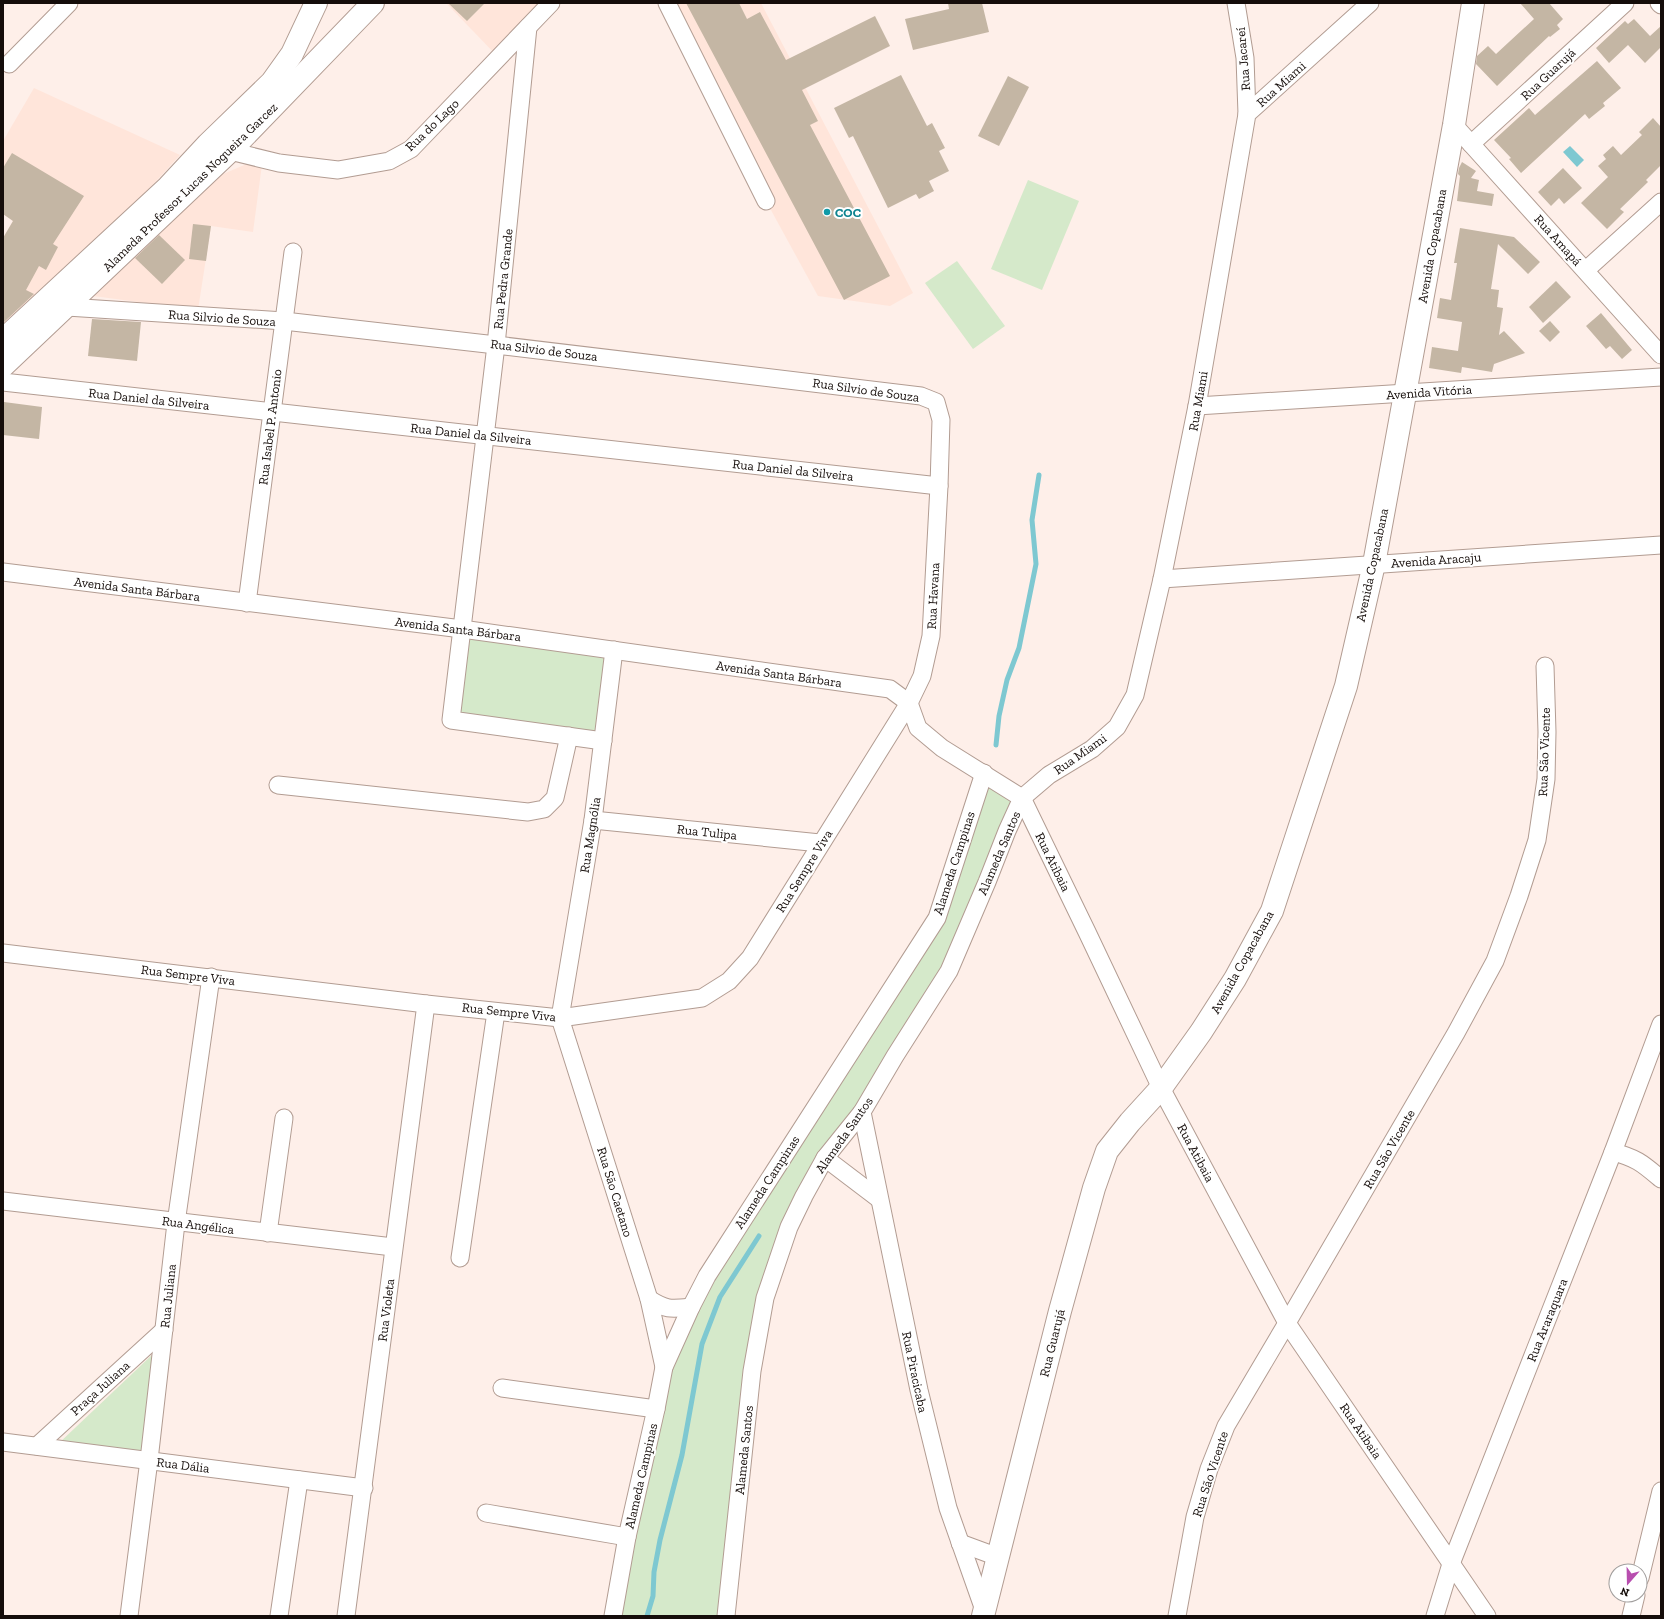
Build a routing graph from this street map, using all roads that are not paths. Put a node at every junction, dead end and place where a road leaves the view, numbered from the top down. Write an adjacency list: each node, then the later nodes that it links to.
1 (69, 3): 11 (street)
2 (316, 3): 22 (street, Alameda Professor Lucas Nogueira Garcez)
3 (373, 3): 15 (street, Alameda Professor Lucas Nogueira Garcez)
4 (551, 3): 10 (street, Rua do Lago)
5 (667, 3): 16 (street)
6 (1236, 3): 12 (street, Rua Jacareí)
7 (1370, 3): 12 (street, Rua Miami)
8 (1473, 3): 13 (street, Avenida Copacabana)
9 (1625, 3): 14 (street, Rua Guarujá)
10 (528, 27): 15 (street, Rua do Lago); 23 (street, Rua Pedra Grande)
11 (9, 64)
12 (1247, 114): 29 (street, Rua Miami)
13 (1454, 125): 14 (street, Rua Amapá); 28 (street, Avenida Copacabana)
14 (1471, 144): 19 (street, Rua Amapá)
15 (230, 151): 20 (street, Alameda Professor Lucas Nogueira Garcez)
16 (766, 201)
17 (1661, 202): 19 (street)
18 (293, 252): 21 (street, Rua Isabel P. Antonio)
19 (1586, 270): 24 (street, Rua Amapá)
20 (67, 307): 21 (street, Rua Silvio de Souza); 25 (street, Alameda Professor Lucas Nogueira Garcez)
21 (284, 321): 23 (street, Rua Silvio de Souza); 30 (street, Rua Isabel P. Antonio)
22 (3, 340)
23 (496, 344): 31 (street, Rua Pedra Grande); 32 (street, Rua Silvio de Souza)
24 (1661, 355)
25 (3, 366)
26 (1661, 377): 28 (street, Avenida Vitória)
27 (3, 382): 30 (street, Rua Daniel da Silveira)
28 (1405, 394): 29 (street, Avenida Vitória); 34 (street, Avenida Copacabana)
29 (1197, 406): 36 (street, Rua Miami)
30 (271, 412): 31 (street, Rua Daniel da Silveira); 37 (street, Rua Isabel P. Antonio)
31 (485, 436): 32 (street, Rua Daniel da Silveira); 38 (street, Rua Pedra Grande)
32 (939, 486): 41 (street, Rua Havana)
33 (1661, 545): 34 (street, Avenida Aracaju)
34 (1374, 564): 36 (street, Avenida Aracaju); 55 (street, Avenida Copacabana)
35 (3, 572): 37 (street, Avenida Santa Bárbara)
36 (1162, 579): 46 (street, Rua Miami)
37 (247, 602): 38 (street, Avenida Santa Bárbara)
38 (462, 629): 39 (street, Avenida Santa Bárbara); 42 (street, Rua Pedra Grande)
39 (614, 650): 41 (street, Avenida Santa Bárbara); 43 (street, Rua Magnólia)
40 (1545, 666): 69 (street, Rua São Vicente)
41 (909, 703): 44 (street); 48 (street, Rua Sempre Viva)
42 (569, 736): 43 (street); 45 (street)
43 (603, 741): 47 (street, Rua Magnólia)
44 (984, 773): 46 (street); 68 (street, Alameda Campinas)
45 (278, 786)
46 (1022, 798): 55 (street, Rua Atibaia); 56 (street, Alameda Santos)
47 (593, 820): 48 (street, Rua Tulipa); 53 (street, Rua Magnólia)
48 (820, 843): 53 (street, Rua Sempre Viva)
49 (3, 953): 50 (street, Rua Sempre Viva)
50 (211, 977): 51 (street, Rua Sempre Viva); 63 (street, Rua Juliana)
51 (426, 1004): 52 (street, Rua Sempre Viva); 65 (street, Rua Violeta)
52 (496, 1012): 53 (street, Rua Sempre Viva); 66 (street)
53 (560, 1018): 67 (street, Rua São Caetano)
54 (1661, 1024): 58 (street, Rua Araraquara)
55 (1161, 1088): 69 (street, Rua Atibaia); 83 (street, Rua Guarujá)
56 (862, 1112): 59 (street, Alameda Santos); 61 (street, Rua Piracicaba)
57 (284, 1118): 64 (street)
58 (1613, 1152): 60 (street); 85 (street, Rua Araraquara)
59 (825, 1158): 61 (street); 92 (street, Alameda Santos)
60 (1661, 1179)
61 (879, 1198): 82 (street, Rua Piracicaba)
62 (3, 1201): 63 (street, Rua Angélica)
63 (176, 1223): 64 (street, Rua Angélica); 70 (street, Rua Juliana)
64 (268, 1233): 65 (street, Rua Angélica)
65 (393, 1247): 78 (street, Rua Violeta)
66 (460, 1258)
67 (649, 1299): 68 (street); 71 (street, Rua São Caetano)
68 (691, 1306): 71 (street, Alameda Campinas)
69 (1287, 1323): 85 (street, Rua Atibaia); 93 (street, Rua São Vicente)
70 (164, 1330): 75 (street, Praça Juliana); 76 (street, Rua Juliana)
71 (664, 1367): 73 (street, Alameda Campinas)
72 (502, 1388): 73 (street)
73 (656, 1409): 81 (street, Alameda Campinas)
74 (3, 1442): 75 (street, Rua Dália)
75 (37, 1446): 76 (street, Rua Dália)
76 (149, 1460): 77 (street, Rua Dália); 88 (street, Rua Juliana)
77 (298, 1480): 78 (street, Rua Dália); 89 (street)
78 (364, 1488): 90 (street, Rua Violeta)
79 (1661, 1491): 84 (street)
80 (486, 1513): 81 (street)
81 (627, 1537): 91 (street, Alameda Campinas)
82 (960, 1543): 83 (street); 87 (street, Rua Piracicaba)
83 (998, 1557): 87 (street, Rua Guarujá)
84 (1644, 1563)
85 (1451, 1564): 94 (street, Rua Araraquara); 95 (street, Rua Atibaia)
86 (1634, 1603): 96 (street)
87 (984, 1613)
88 (129, 1616)
89 (279, 1616)
90 (346, 1616)
91 (613, 1616)
92 (726, 1616)
93 (1177, 1616)
94 (1435, 1616)
95 (1487, 1616)
96 (1631, 1616)

